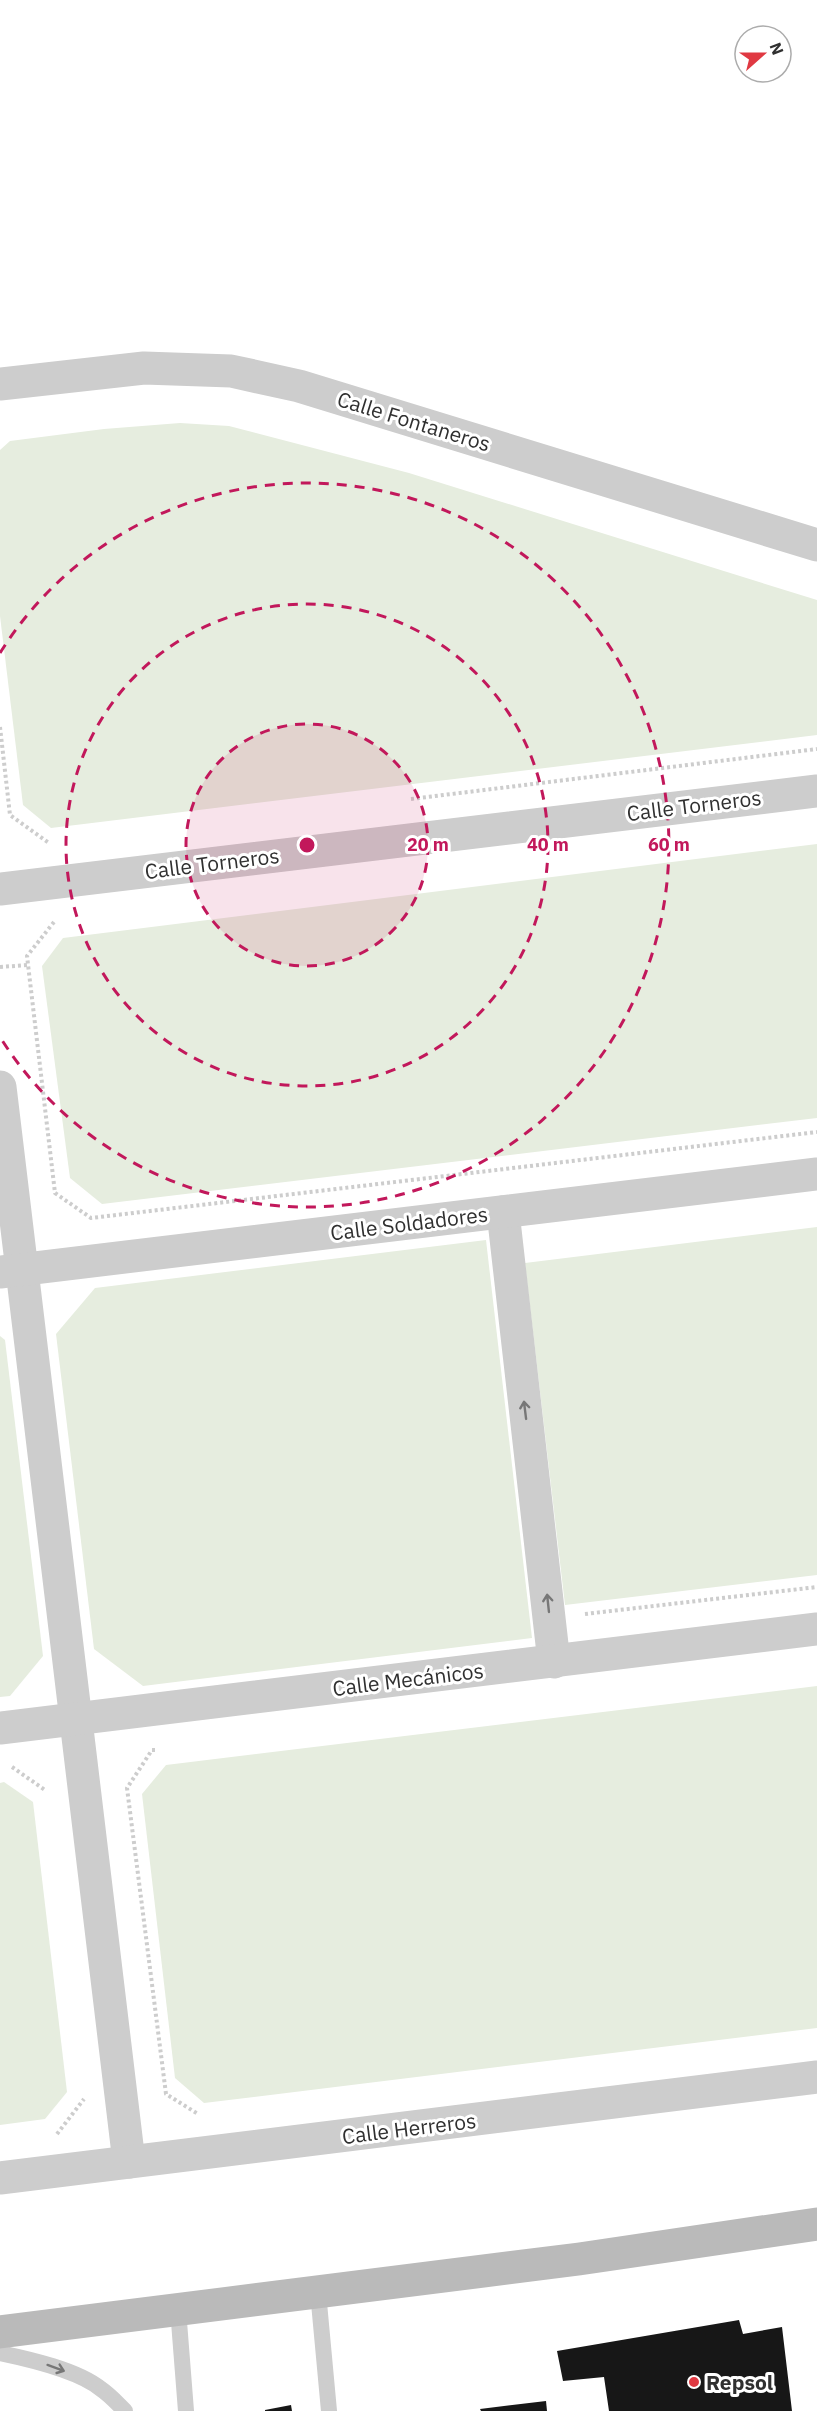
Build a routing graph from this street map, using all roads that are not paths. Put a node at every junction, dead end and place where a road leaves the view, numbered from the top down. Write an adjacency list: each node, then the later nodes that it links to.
1 (0, 384): 2 (street, Calle Fontaneros)
2 (817, 545)
3 (817, 791): 4 (street, Calle Torneros)
4 (0, 889)
5 (0, 1087): 8 (street)
6 (817, 1174): 7 (street, Calle Soldadores)
7 (503, 1212): 8 (street, Calle Soldadores); 10 (street, one-way to 7)
8 (10, 1271): 11 (street)
9 (817, 1629): 10 (street, Calle Mecánicos)
10 (554, 1662): 11 (street, Calle Mecánicos)
11 (76, 1719): 12 (street, Calle Mecánicos); 14 (street)
12 (0, 1728)
13 (817, 2077): 14 (street, Calle Herreros)
14 (129, 2162): 15 (street, Calle Herreros)
15 (0, 2178)
16 (817, 2224): 17 (street)
17 (318, 2292): 18 (street); 23 (lane)
18 (178, 2309): 19 (street); 22 (lane)
19 (0, 2332)
20 (0, 2353): 21 (lane, one-way to 21)
21 (125, 2411)
22 (186, 2411)
23 (329, 2411)

